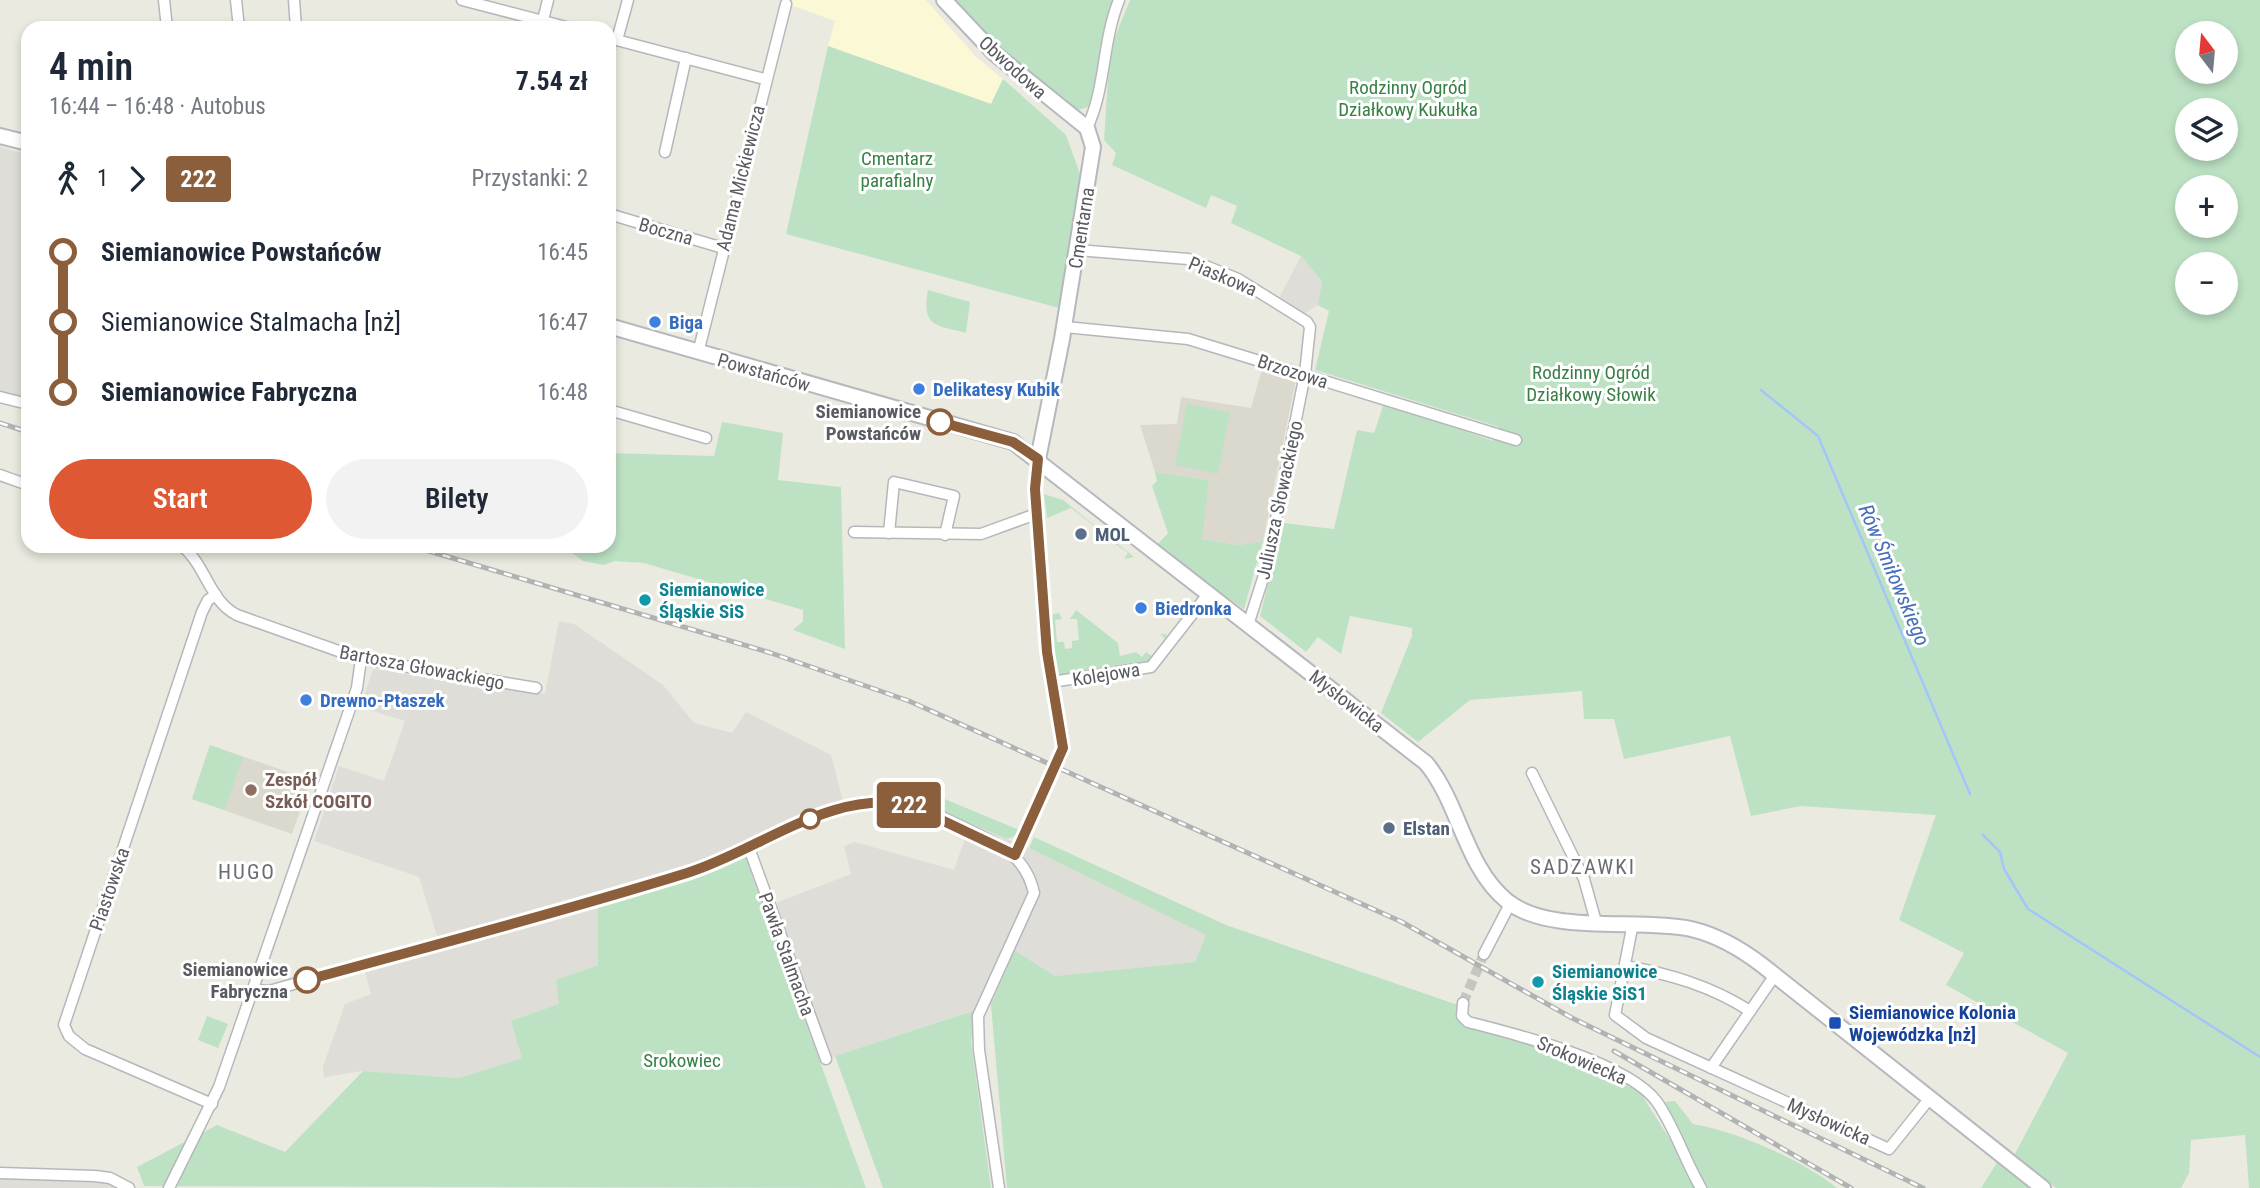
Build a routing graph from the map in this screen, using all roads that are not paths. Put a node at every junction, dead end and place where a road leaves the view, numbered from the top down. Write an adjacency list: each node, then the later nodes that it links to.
1 (164, 0): 10 (street)
2 (236, 0): 11 (street)
3 (294, 0): 12 (street)
4 (462, 0): 13 (street)
5 (548, 0): 14 (street)
6 (628, 0): 15 (street)
7 (944, 0): 19 (street, Obwodowa)
8 (1119, 0): 19 (street, Cmentarna)
9 (786, 4): 18 (street, Adama Mickiewicza)
10 (166, 21)
11 (238, 21)
12 (296, 21)
13 (532, 21)
14 (543, 21)
15 (616, 31)
16 (616, 40): 17 (street)
17 (686, 58): 18 (street); 22 (street)
18 (764, 79): 24 (street, Adama Mickiewicza)
19 (1087, 128): 25 (street, Cmentarna)
20 (2, 136): 21 (street)
21 (21, 141)
22 (665, 152)
23 (616, 216): 24 (street, Boczna)
24 (723, 247): 28 (street, Adama Mickiewicza)
25 (1077, 250): 26 (street, Cmentarna); 29 (street, Piaskowa)
26 (1065, 327): 29 (street, Brzozowa); 35 (street, Cmentarna)
27 (616, 328): 28 (street, Powstańców)
28 (698, 353): 35 (street, Powstańców)
29 (1305, 374): 34 (street, Brzozowa); 45 (street, Juliusza Słowackiego)
30 (0, 397): 31 (street)
31 (21, 402)
32 (616, 412): 33 (street)
33 (706, 438)
34 (1516, 440)
35 (1038, 459): 38 (street); 43 (street, Mysłowicka)
36 (0, 475): 37 (street)
37 (21, 482)
38 (1037, 514): 41 (street); 47 (street)
39 (854, 532): 40 (street)
40 (889, 533): 41 (street); 41 (street)
41 (945, 535)
42 (189, 553): 44 (street, Bartosza Głowackiego)
43 (1208, 594): 45 (street, Mysłowicka); 47 (street, Kolejowa)
44 (216, 595): 46 (street, Bartosza Głowackiego); 66 (street, Piastowska)
45 (1248, 625): 54 (street, Mysłowicka)
46 (361, 659): 48 (street, Bartosza Głowackiego); 60 (street)
47 (1051, 682): 49 (street)
48 (536, 688)
49 (1061, 757)
50 (1532, 773): 55 (street)
51 (1027, 832): 53 (street)
52 (749, 848): 53 (street); 60 (street); 63 (street, Pawła Stalmacha)
53 (1015, 855): 70 (street)
54 (1510, 904): 55 (street, Mysłowicka); 57 (street)
55 (1596, 922): 56 (street, Mysłowicka)
56 (1633, 923): 58 (street, Mysłowicka); 59 (street, Mysłowicka)
57 (1484, 954)
58 (1625, 966): 62 (street); 64 (street, Mysłowicka)
59 (1775, 975): 62 (street); 65 (street, Mysłowicka)
60 (254, 990): 66 (street)
61 (1463, 1003): 71 (street, Srokowiecka)
62 (1750, 1011): 64 (street)
63 (826, 1059)
64 (1711, 1068): 65 (street, Mysłowicka)
65 (1930, 1098): 72 (street, Mysłowicka)
66 (212, 1104): 69 (street)
67 (0, 1173): 68 (street)
68 (129, 1188)
69 (169, 1188)
70 (999, 1188)
71 (1701, 1188)
72 (2043, 1188)

